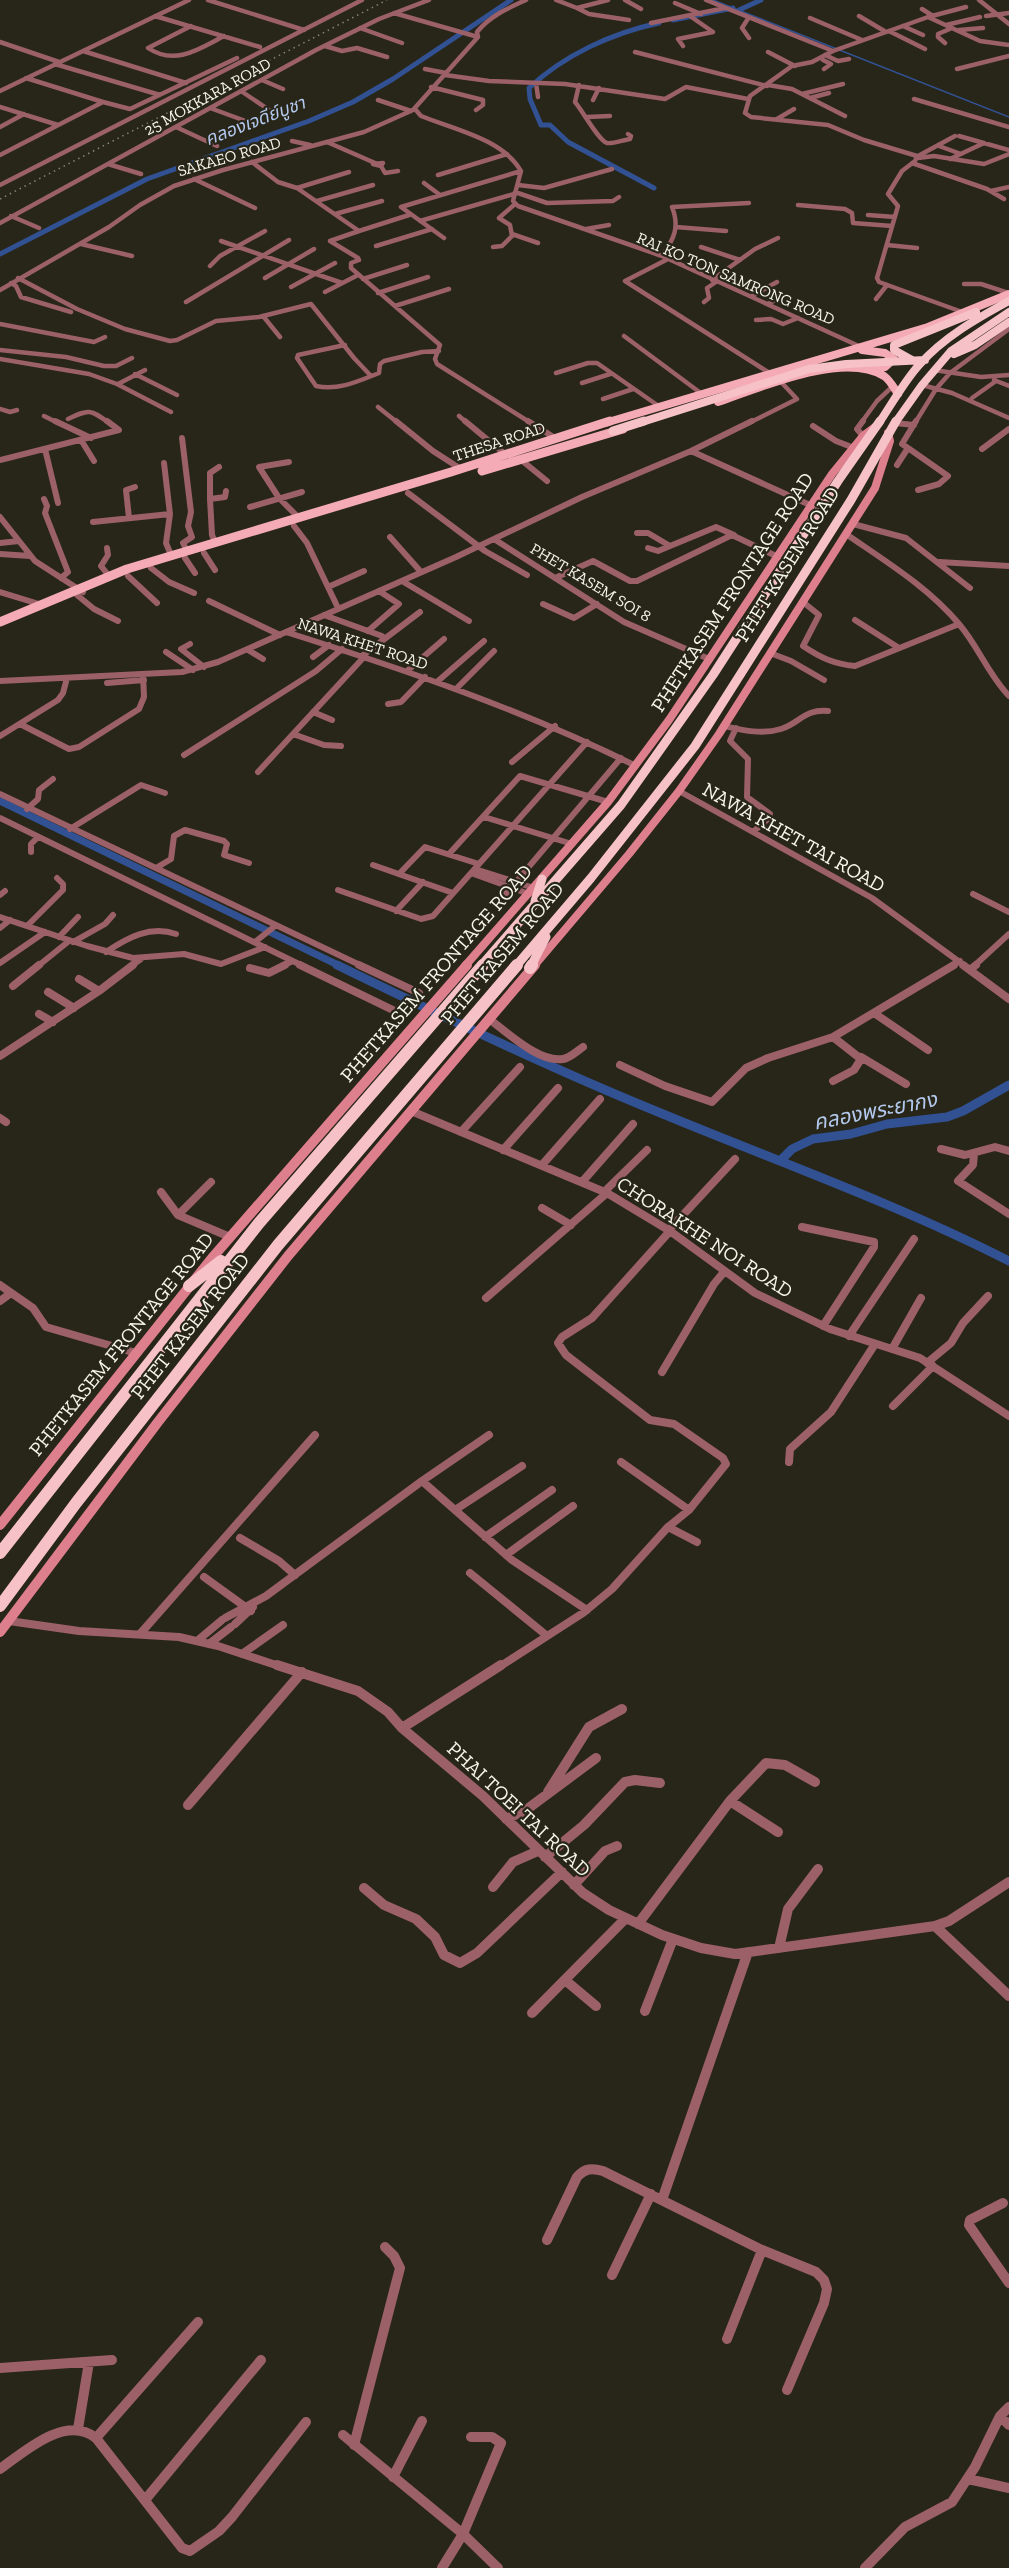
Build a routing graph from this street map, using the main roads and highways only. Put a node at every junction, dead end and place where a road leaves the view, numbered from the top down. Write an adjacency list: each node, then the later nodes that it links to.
1 (1009, 296): 4 (main road, THESA ROAD); 5 (highway); 8 (highway, PHET KASEM ROAD)
2 (1009, 312): 11 (highway, PHET KASEM ROAD)
3 (1009, 322): 5 (highway)
4 (849, 351): 6 (main road); 12 (main road, THESA ROAD)
5 (916, 361): 7 (highway)
6 (865, 369): 7 (main road); 8 (main road)
7 (782, 379): 10 (highway)
8 (895, 390): 9 (highway, PHET KASEM ROAD)
9 (875, 427): 20 (highway, PHET KASEM ROAD); 21 (main road, PHETKASEM FRONTAGE ROAD)
10 (613, 431): 12 (main road, THESA ROAD)
11 (888, 433): 19 (highway, PHET KASEM ROAD); 24 (main road)
12 (496, 462): 13 (main road, THESA ROAD)
13 (457, 473): 14 (main road, THESA ROAD); 14 (main road, THESA ROAD)
14 (296, 522): 15 (main road, THESA ROAD); 15 (main road, THESA ROAD)
15 (186, 554): 16 (main road, THESA ROAD); 16 (main road, THESA ROAD)
16 (79, 592): 17 (main road, THESA ROAD); 18 (main road, THESA ROAD)
17 (0, 622)
18 (0, 630)
19 (751, 659): 20 (highway); 23 (highway, PHET KASEM ROAD)
20 (700, 695): 22 (highway, PHET KASEM ROAD)
21 (542, 879): 22 (highway); 26 (main road, PHETKASEM FRONTAGE ROAD)
22 (531, 910): 25 (highway, PHET KASEM ROAD)
23 (551, 924): 24 (highway); 29 (highway, PHET KASEM ROAD)
24 (530, 968): 30 (main road)
25 (237, 1249): 26 (highway); 28 (highway, PHET KASEM ROAD)
26 (189, 1286): 27 (main road, PHETKASEM FRONTAGE ROAD)
27 (0, 1525)
28 (0, 1553)
29 (0, 1606)
30 (0, 1632)

